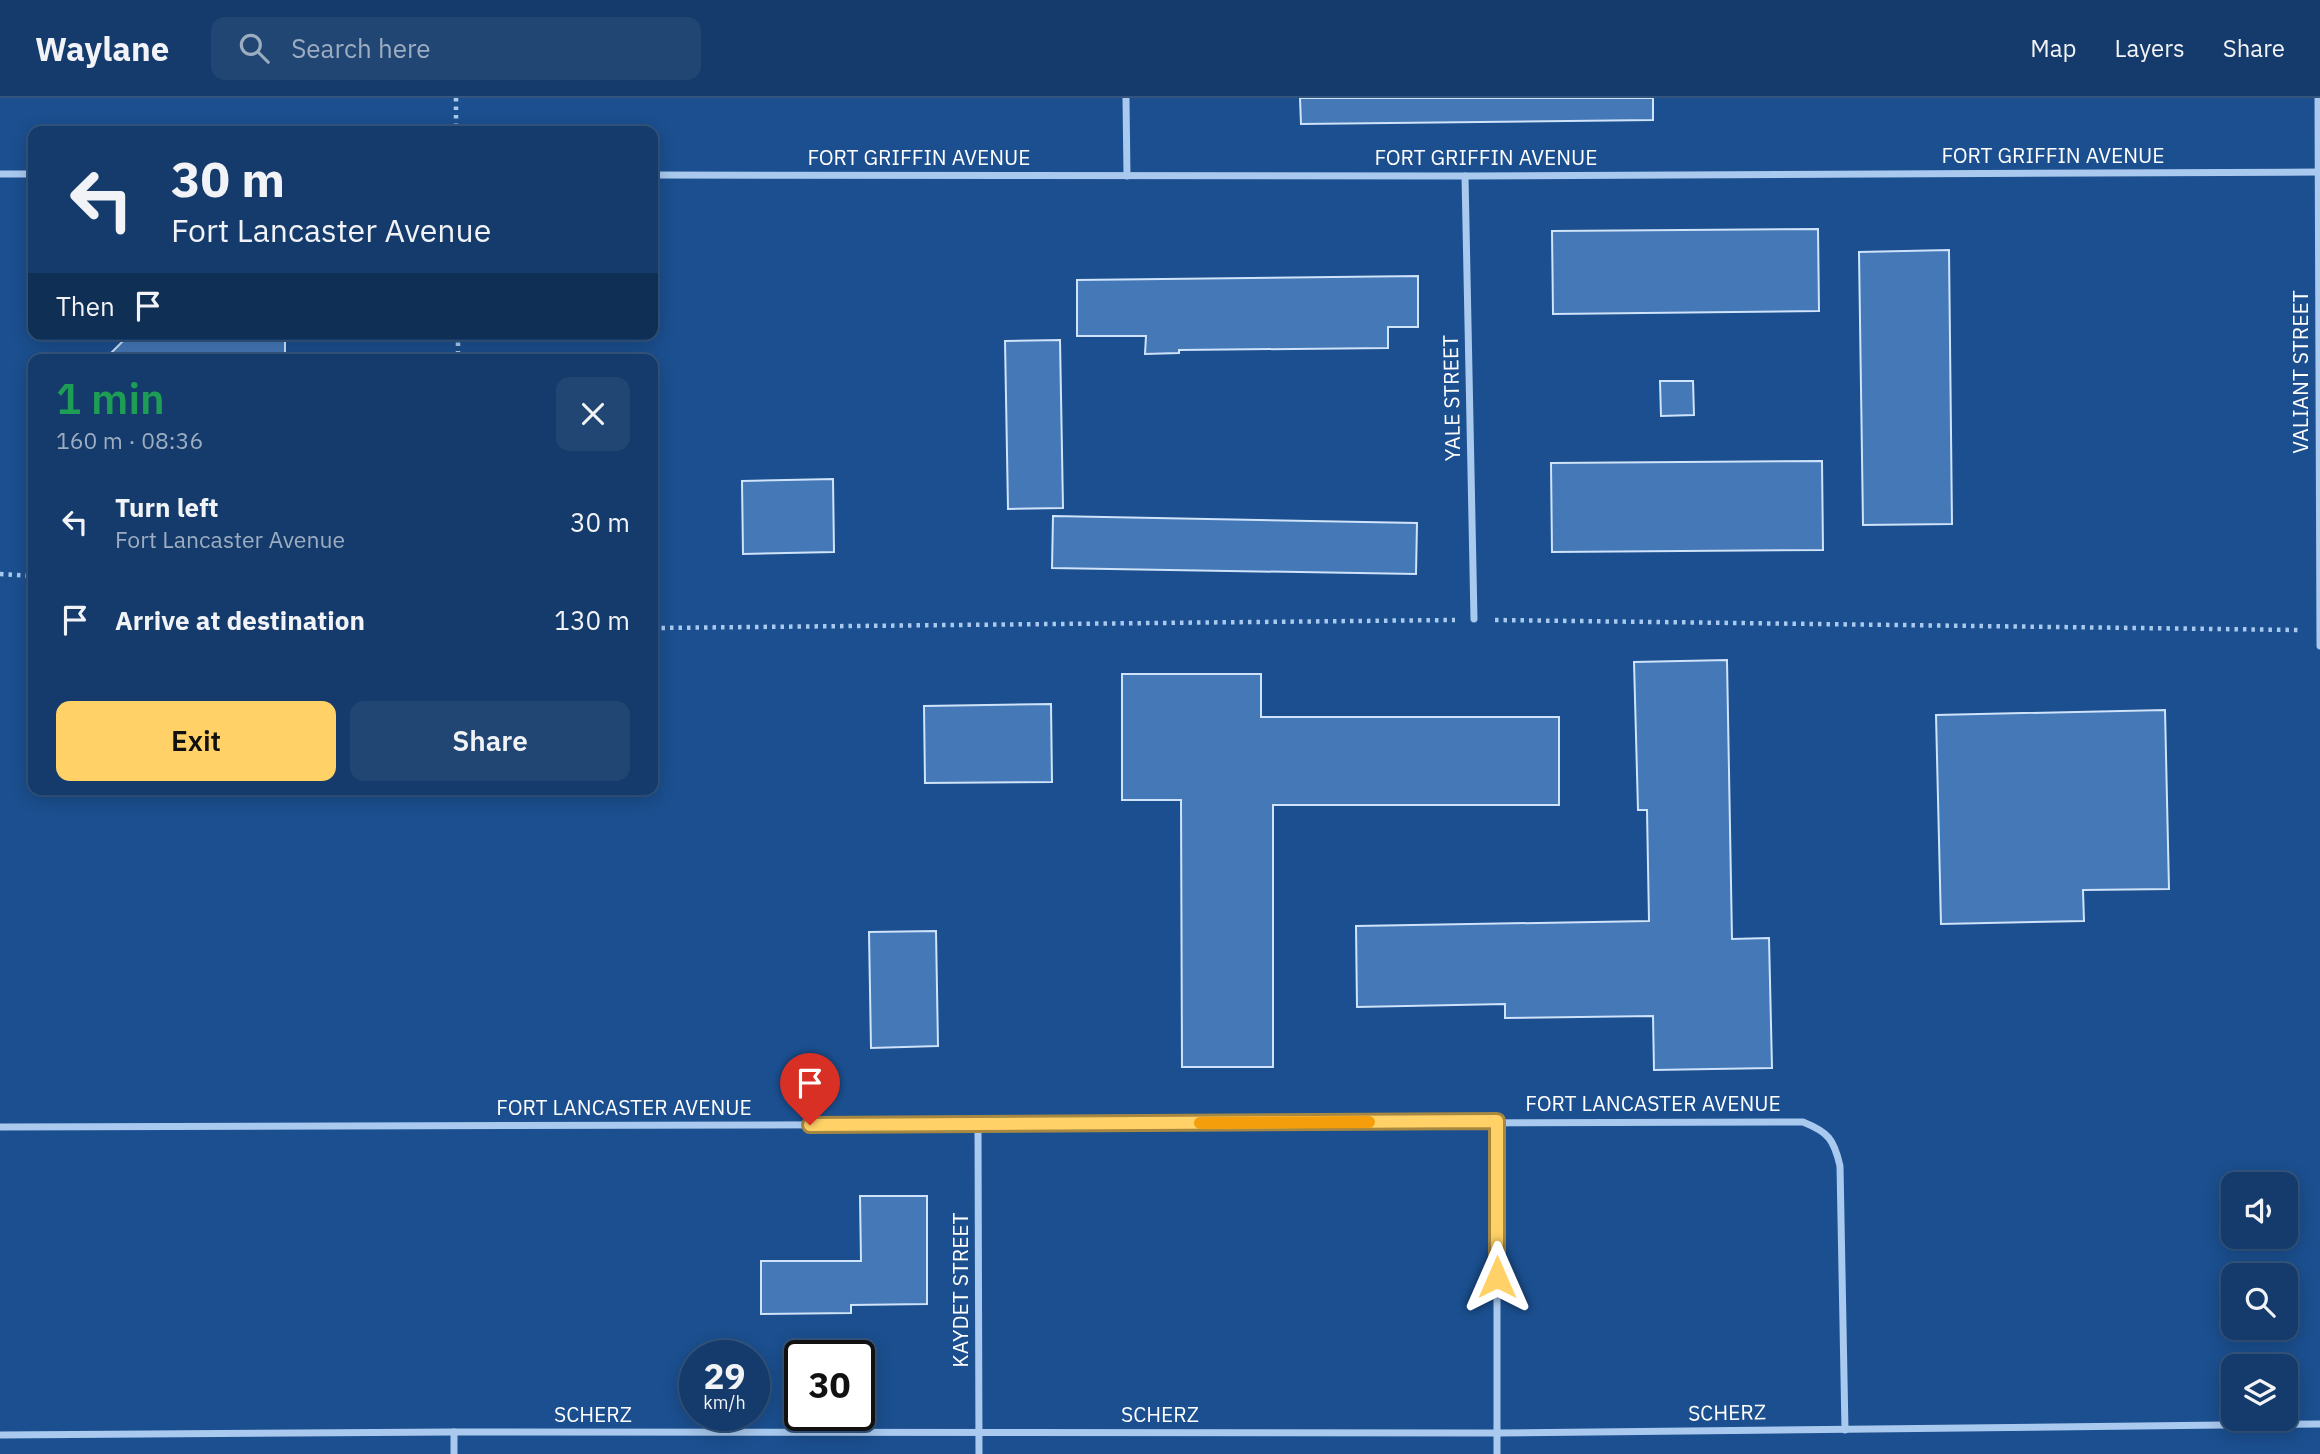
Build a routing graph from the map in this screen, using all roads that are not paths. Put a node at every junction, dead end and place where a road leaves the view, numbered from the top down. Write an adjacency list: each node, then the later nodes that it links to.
1 (1126, 98): 7 (street)
2 (2318, 98): 3 (street, VALIANT STREET)
3 (2319, 172): 8 (street, FORT GRIFFIN AVENUE); 10 (street, VALIANT STREET)
4 (0, 174): 5 (street)
5 (28, 174)
6 (658, 175): 7 (street, FORT GRIFFIN AVENUE)
7 (1127, 176): 8 (street, FORT GRIFFIN AVENUE)
8 (1465, 176): 9 (street, YALE STREET)
9 (1474, 619)
10 (2320, 646)
11 (1497, 1121): 12 (street, FORT LANCASTER AVENUE); 15 (street, FORT LANCASTER AVENUE); 18 (street)
12 (978, 1125): 13 (street, FORT LANCASTER AVENUE); 17 (street, KAYDET STREET)
13 (0, 1127)
14 (2320, 1424): 15 (street, SCHERZ)
15 (1845, 1430): 18 (street, SCHERZ)
16 (454, 1432): 17 (street, SCHERZ); 19 (street, SCHERZ); 20 (street)
17 (979, 1433): 18 (street, SCHERZ); 21 (street, KAYDET STREET)
18 (1497, 1433): 22 (street)
19 (0, 1435)
20 (454, 1454)
21 (979, 1454)
22 (1497, 1454)

